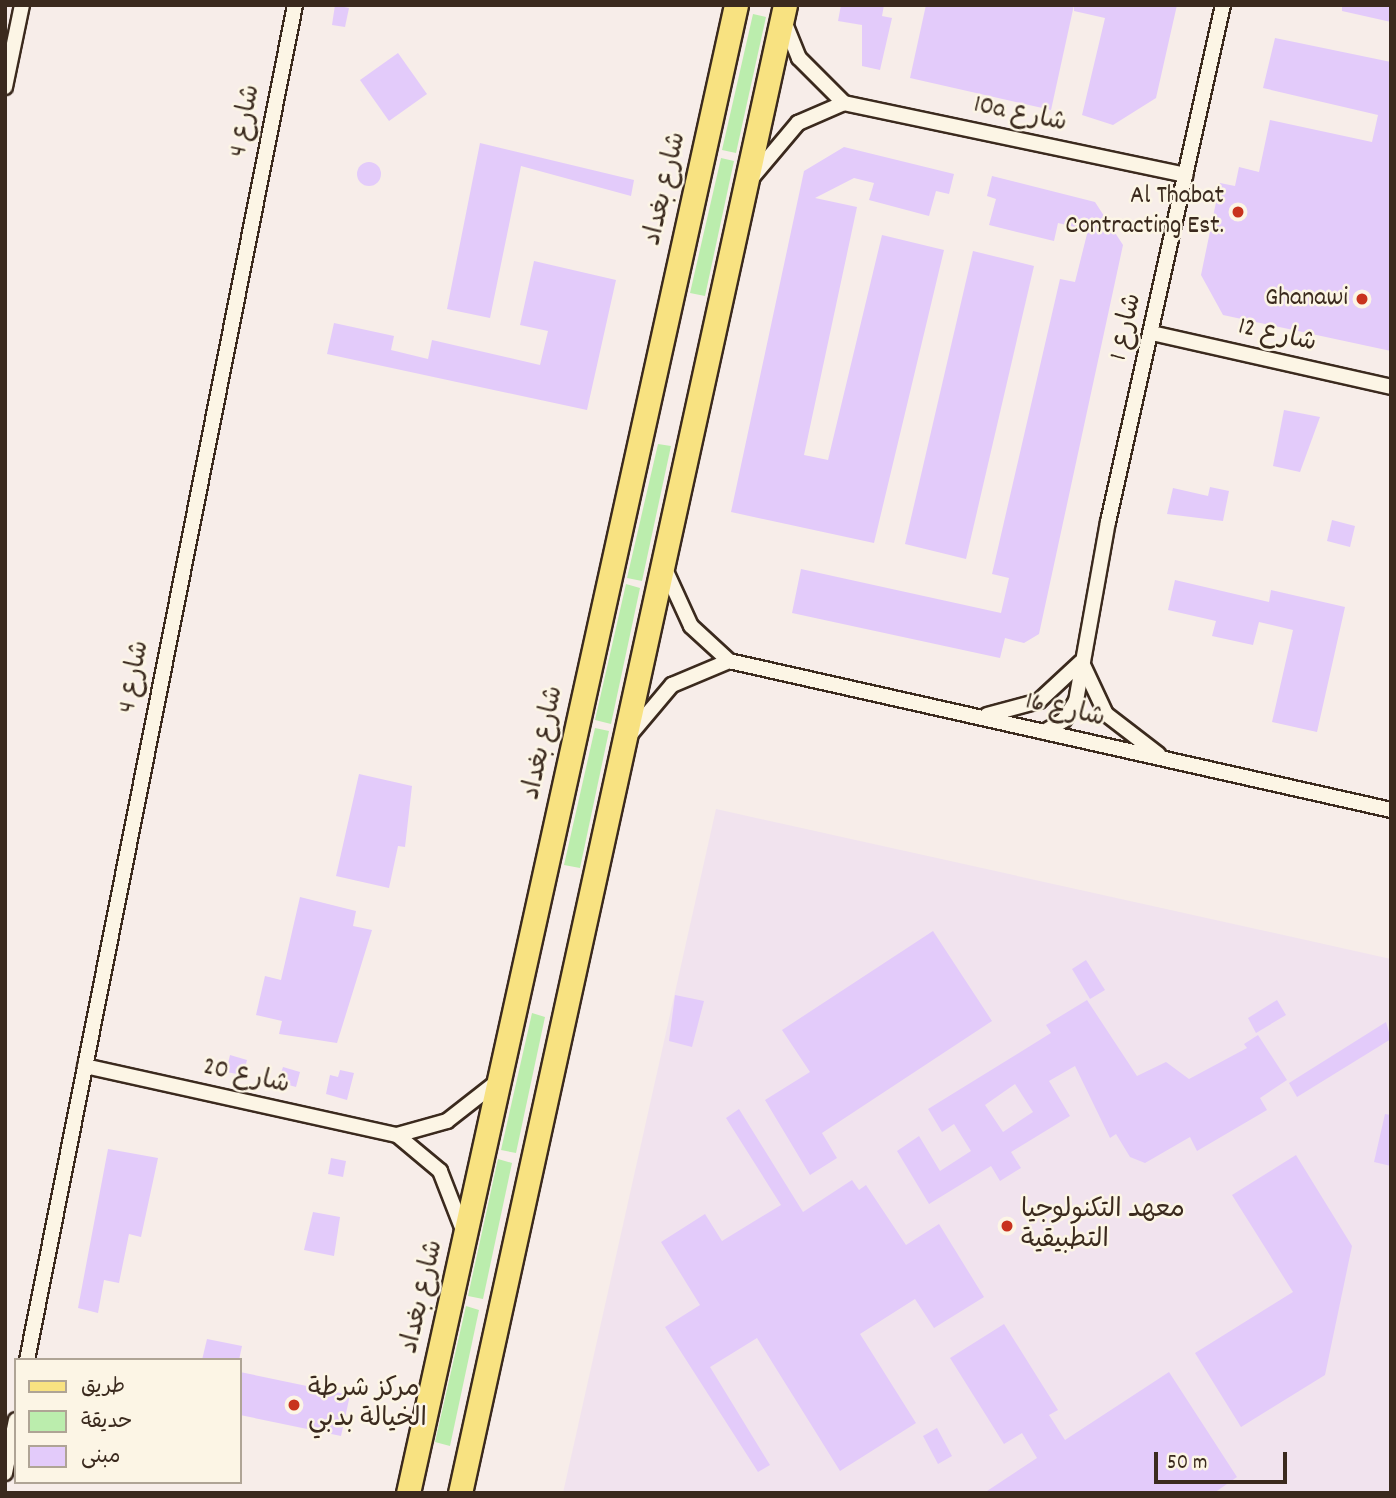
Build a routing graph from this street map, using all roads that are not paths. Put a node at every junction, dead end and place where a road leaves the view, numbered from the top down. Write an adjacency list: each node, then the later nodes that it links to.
1 (22, 5): 6 (street)
2 (295, 5): 20 (street, شارع 4)
3 (736, 5): 21 (main road, شارع بغداد)
4 (1223, 5): 8 (street, شارع 1)
5 (784, 11): 7 (street); 9 (main road)
6 (5, 88)
7 (844, 103): 8 (street, 10a شارع); 9 (street)
8 (1186, 175): 10 (street, شارع 1)
9 (743, 190): 12 (main road)
10 (1152, 333): 11 (street, شارع 12); 14 (street, شارع 1)
11 (1391, 387)
12 (663, 564): 13 (street); 17 (main road)
13 (729, 661): 15 (street, شارع 16); 17 (street)
14 (1082, 661): 15 (street); 16 (street, شارع 1); 18 (street)
15 (975, 716): 16 (street, شارع 16)
16 (1044, 732): 18 (street, شارع 16)
17 (624, 742): 28 (main road)
18 (1166, 759): 19 (street, شارع 16)
19 (1391, 810)
20 (85, 1066): 22 (street, شارع 20); 24 (street, شارع 4)
21 (499, 1080): 22 (street, شارع 20); 23 (main road, شارع بغداد)
22 (397, 1135): 23 (street, شارع 20)
23 (465, 1235): 27 (main road, شارع بغداد)
24 (27, 1358)
25 (14, 1430): 26 (street)
26 (5, 1473)
27 (408, 1493)
28 (460, 1493)

